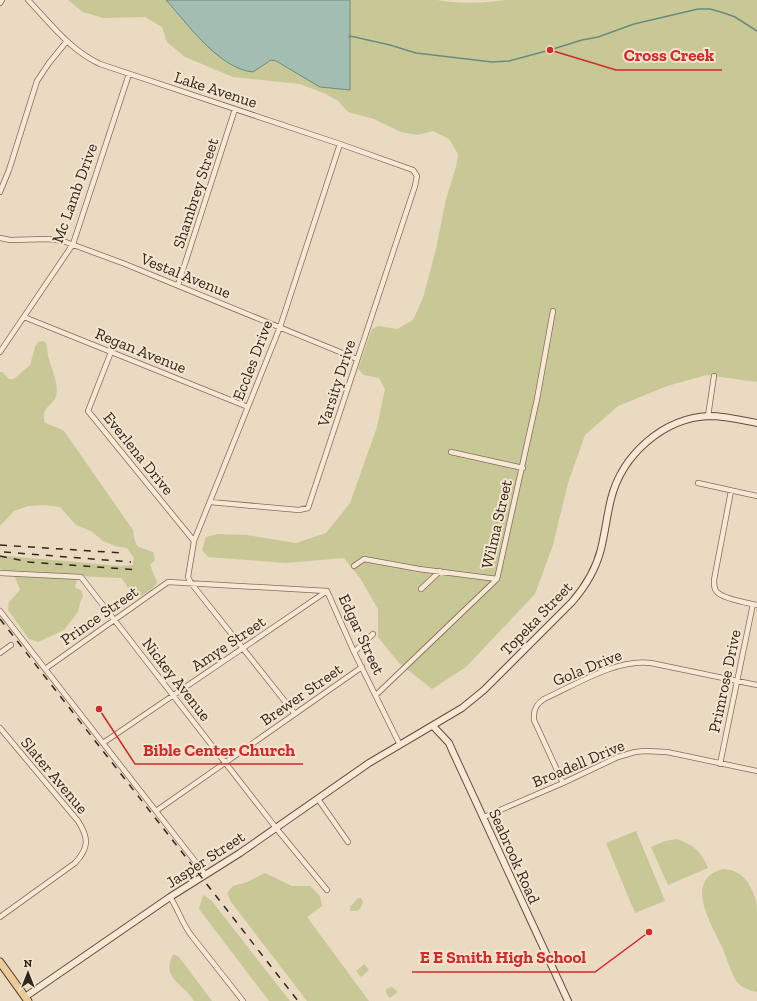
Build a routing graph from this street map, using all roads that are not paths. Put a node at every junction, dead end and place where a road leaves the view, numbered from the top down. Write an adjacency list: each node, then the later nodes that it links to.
1 (2, 0): 3 (street)
2 (28, 0): 4 (street, Lake Avenue)
3 (0, 3)
4 (67, 41): 5 (street, Lake Avenue); 9 (street)
5 (129, 74): 6 (street, Lake Avenue); 11 (street, Mc Lamb Drive)
6 (235, 109): 7 (street, Lake Avenue); 12 (street, Shambrey Street)
7 (340, 144): 8 (street, Lake Avenue); 15 (street, Eccles Drive)
8 (415, 172): 18 (street, Varsity Drive)
9 (0, 192)
10 (0, 238): 11 (street, Vestal Avenue)
11 (73, 244): 12 (street, Vestal Avenue); 14 (street, Mc Lamb Drive)
12 (178, 285): 15 (street, Vestal Avenue)
13 (553, 311): 24 (street, Wilma Street)
14 (24, 317): 16 (street, Mc Lamb Drive); 17 (street, Regan Avenue)
15 (280, 327): 18 (street, Vestal Avenue); 20 (street, Eccles Drive)
16 (0, 352)
17 (111, 352): 20 (street, Regan Avenue); 29 (street, Everlena Drive)
18 (357, 358): 28 (street, Varsity Drive)
19 (714, 376): 21 (street)
20 (248, 407): 28 (street, Eccles Drive)
21 (708, 416): 22 (street, Topeka Street); 53 (street, Topeka Street)
22 (757, 423)
23 (451, 452): 24 (street)
24 (523, 468): 33 (street, Wilma Street)
25 (698, 483): 26 (street)
26 (731, 491): 27 (street); 38 (street)
27 (757, 496)
28 (210, 502): 29 (street, Eccles Drive)
29 (194, 541): 35 (street, Eccles Drive)
30 (354, 566): 31 (street)
31 (440, 571): 33 (street); 36 (street)
32 (0, 573): 40 (street, Nickey Avenue)
33 (497, 579): 50 (street, Wilma Street)
34 (168, 582): 35 (street, Edgar Street); 40 (street, Prince Street)
35 (191, 584): 37 (street, Edgar Street); 43 (street)
36 (422, 589)
37 (327, 591): 43 (street, Amye Street); 44 (street, Edgar Street)
38 (755, 605): 48 (street, Primrose Drive)
39 (0, 611): 47 (street)
40 (115, 621): 47 (street, Prince Street); 51 (street, Nickey Avenue)
41 (373, 634): 44 (street)
42 (11, 645): 45 (street)
43 (242, 648): 51 (street, Amye Street); 52 (street)
44 (354, 652): 46 (street, Edgar Street)
45 (0, 654)
46 (362, 667): 50 (street, Edgar Street); 52 (street, Brewer Street)
47 (45, 669): 55 (street)
48 (737, 681): 49 (street, Gola Drive); 58 (street, Primrose Drive); 60 (street, Gola Drive)
49 (757, 685)
50 (376, 694): 56 (street, Edgar Street)
51 (173, 696): 55 (street, Amye Street); 57 (street, Nickey Avenue)
52 (294, 714): 57 (street, Brewer Street)
53 (433, 726): 56 (street, Topeka Street); 63 (street, Seabrook Road)
54 (0, 728): 69 (street, Slater Avenue)
55 (103, 743): 62 (street)
56 (400, 745): 61 (street, Jasper Street)
57 (226, 762): 62 (street, Brewer Street); 64 (street, Nickey Avenue)
58 (720, 764): 59 (street, Broadell Drive); 60 (street, Broadell Drive)
59 (757, 771)
60 (563, 783): 63 (street, Broadell Drive)
61 (318, 798): 64 (street, Jasper Street); 65 (street)
62 (156, 811): 66 (street)
63 (484, 817): 73 (street, Seabrook Road)
64 (276, 828): 66 (street, Jasper Street); 67 (street, Nickey Avenue)
65 (348, 842)
66 (205, 874): 68 (street, Jasper Street)
67 (327, 890)
68 (170, 897): 71 (street, Jasper Street); 72 (street)
69 (0, 917)
70 (0, 962): 71 (main road)
71 (25, 1000)
72 (243, 1001)
73 (568, 1001)

